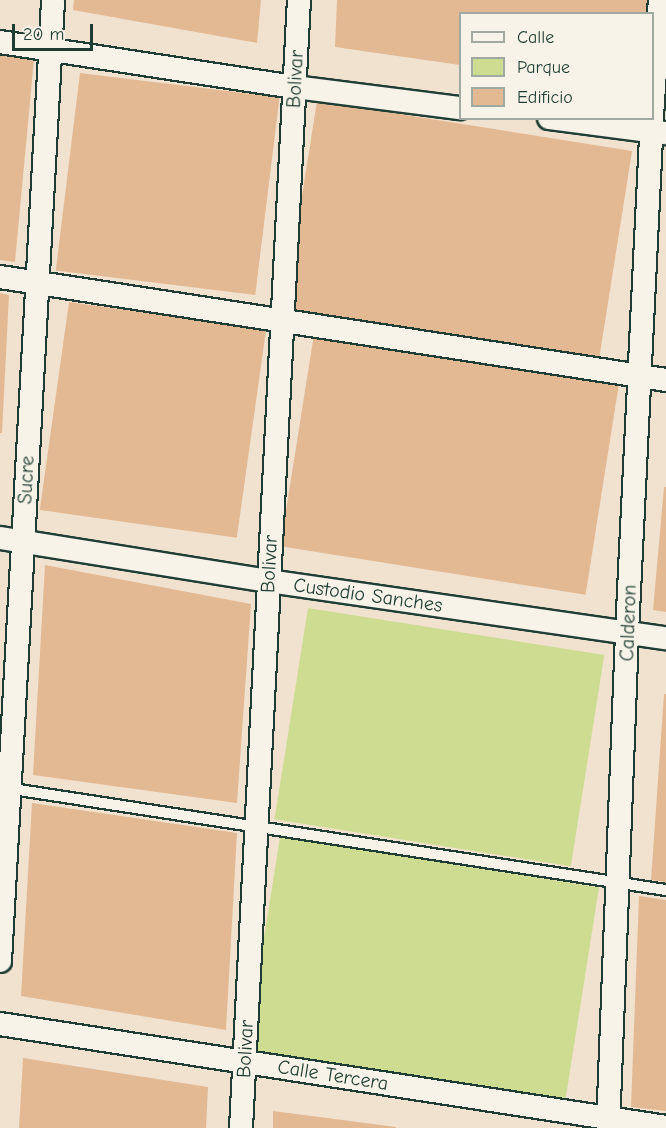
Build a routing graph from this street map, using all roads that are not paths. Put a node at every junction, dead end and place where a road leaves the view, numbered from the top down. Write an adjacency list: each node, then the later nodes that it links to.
1 (53, 0): 5 (street, Sucre)
2 (299, 0): 6 (street, Bolivar)
3 (660, 0): 9 (street, Calderon)
4 (0, 42): 5 (street)
5 (50, 50): 6 (street); 11 (street, Sucre)
6 (295, 87): 7 (street); 12 (street, Bolivar)
7 (459, 108)
8 (580, 120): 9 (street)
9 (656, 125): 13 (street, Calderon)
10 (0, 277): 11 (street)
11 (37, 283): 12 (street); 16 (street, Sucre)
12 (282, 321): 13 (street); 17 (street, Bolivar)
13 (639, 376): 14 (street); 18 (street, Calderon)
14 (666, 380)
15 (0, 538): 16 (street, Custodio Sanches)
16 (22, 541): 17 (street, Custodio Sanches); 20 (street, Sucre)
17 (268, 581): 18 (street, Custodio Sanches); 21 (street, Bolivar)
18 (627, 632): 19 (street, Custodio Sanches); 22 (street, Calderon)
19 (666, 638)
20 (5, 788): 21 (lane); 24 (street, Sucre)
21 (256, 826): 22 (lane); 26 (street, Bolivar)
22 (618, 883): 23 (lane); 27 (street, Calderon)
23 (666, 891)
24 (0, 961)
25 (0, 1024): 26 (street, Calle Tercera)
26 (244, 1061): 27 (street, Calle Tercera); 29 (street, Bolivar)
27 (608, 1123): 28 (street, Calle Tercera)
28 (666, 1127)
29 (241, 1128)

